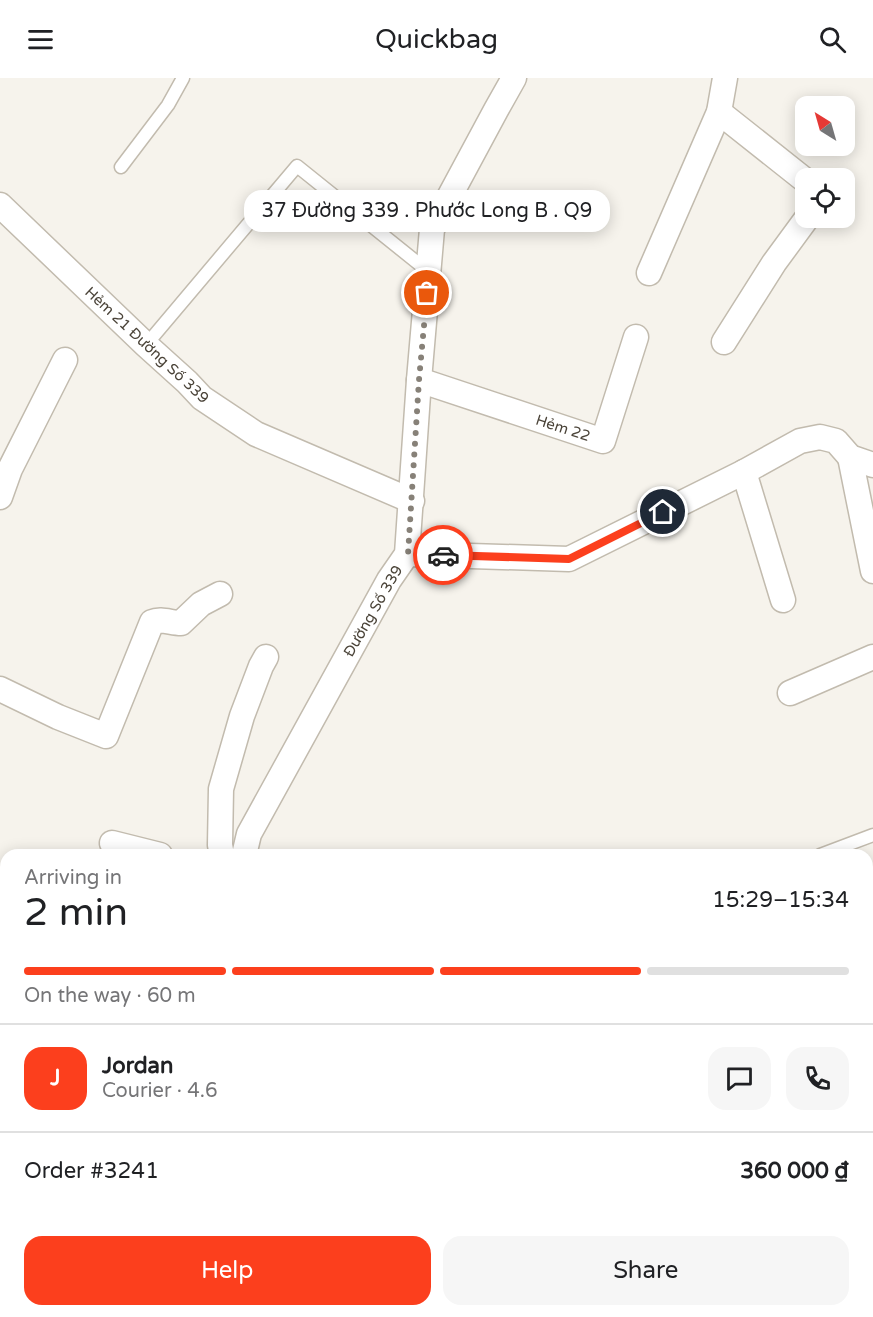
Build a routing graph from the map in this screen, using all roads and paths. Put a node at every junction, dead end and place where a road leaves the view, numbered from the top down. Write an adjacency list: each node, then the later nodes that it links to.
1 (183, 78): 5 (lane)
2 (514, 78): 9 (street, Đường Số 339)
3 (725, 78): 4 (street)
4 (719, 112): 6 (street); 10 (street)
5 (121, 166)
6 (795, 172)
7 (0, 205): 13 (street, Hẻm 21 Đường Số 339)
8 (800, 228): 12 (street)
9 (429, 272): 13 (lane); 15 (street, Đường Số 339)
10 (649, 273)
11 (636, 337): 15 (street, Hẻm 22)
12 (724, 342)
13 (146, 345): 20 (street, Hẻm 21 Đường Số 339)
14 (65, 360): 19 (street)
15 (419, 380): 20 (street, Đường Số 339)
16 (850, 457): 17 (street); 18 (street); 22 (street)
17 (873, 465)
18 (744, 472): 21 (street); 24 (street)
19 (0, 498)
20 (412, 501): 21 (street, Đường Số 339)
21 (408, 554): 33 (street, Đường Số 339)
22 (873, 571)
23 (220, 594): 27 (street)
24 (783, 600)
25 (266, 657): 32 (street)
26 (873, 657): 28 (street)
27 (0, 689)
28 (790, 693)
29 (873, 835): 34 (lane)
30 (112, 843): 31 (street)
31 (136, 849)
32 (221, 849)
33 (245, 849)
34 (836, 849)

